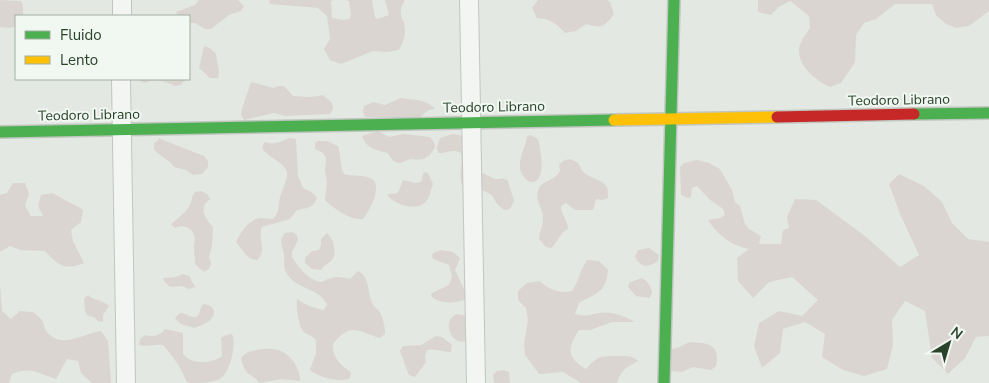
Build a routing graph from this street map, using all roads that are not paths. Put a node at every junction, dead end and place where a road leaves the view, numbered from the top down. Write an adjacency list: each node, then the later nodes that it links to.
1 (122, 0): 4 (street)
2 (469, 0): 8 (street)
3 (674, 0): 7 (main road)
4 (122, 15)
5 (121, 80): 9 (street)
6 (989, 113): 7 (main road, Teodoro Librano)
7 (672, 119): 8 (main road, Teodoro Librano); 13 (main road)
8 (471, 123): 9 (main road, Teodoro Librano); 12 (street)
9 (121, 129): 10 (main road, Teodoro Librano); 11 (street)
10 (0, 132)
11 (126, 383)
12 (476, 383)
13 (664, 383)

